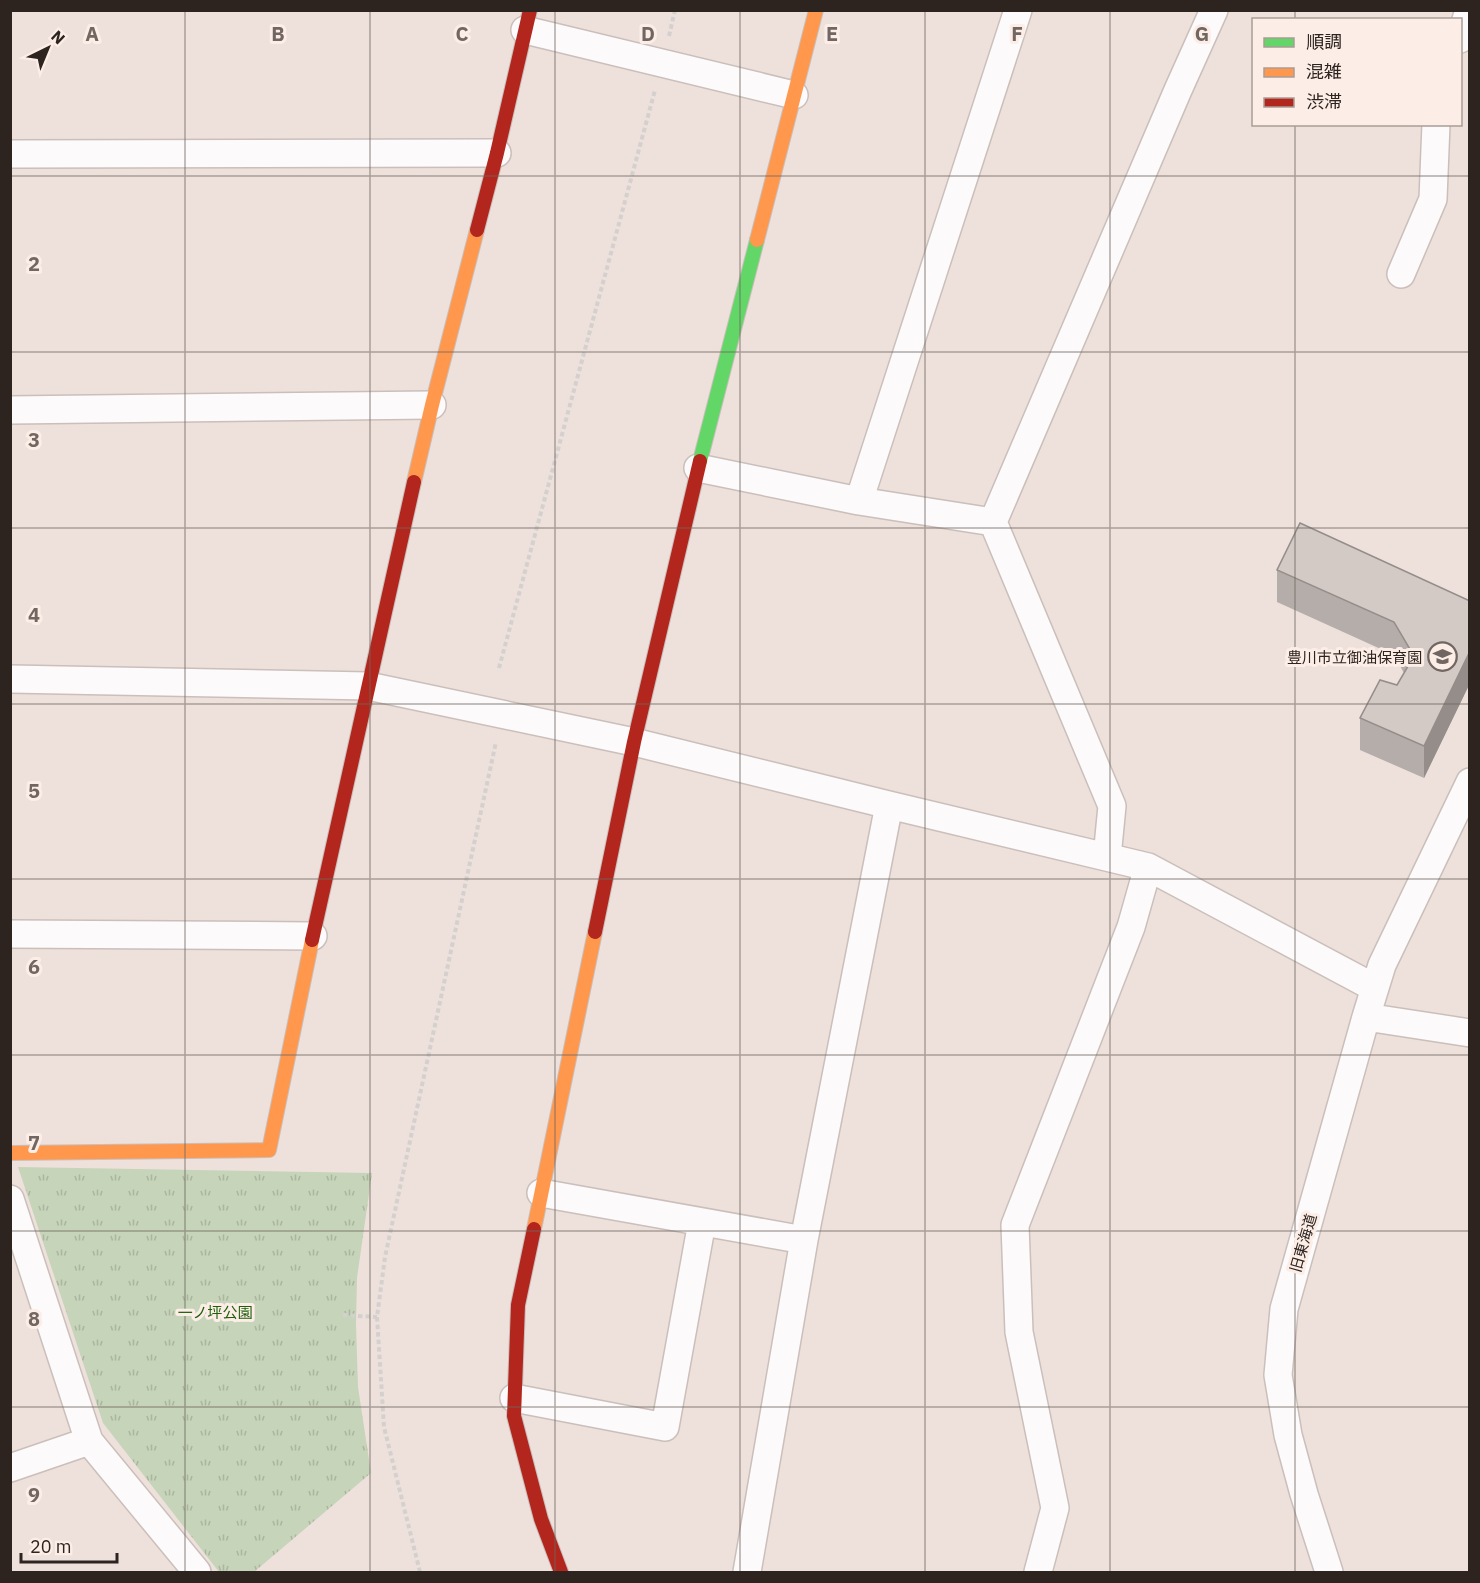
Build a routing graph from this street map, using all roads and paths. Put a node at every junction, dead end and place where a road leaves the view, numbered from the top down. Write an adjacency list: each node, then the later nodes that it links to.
1 (675, 10): 8 (path)
2 (816, 10): 9 (street)
3 (1018, 10): 17 (street)
4 (1214, 10): 18 (street)
5 (1468, 10): 7 (street)
6 (527, 20): 8 (street); 11 (street)
7 (1462, 35)
8 (662, 63): 9 (street); 19 (path)
9 (794, 95): 16 (street)
10 (1436, 126): 13 (street)
11 (497, 153): 12 (street); 14 (street)
12 (10, 154)
13 (1401, 274)
14 (432, 405): 15 (street); 21 (street)
15 (11, 409)
16 (698, 468): 17 (street); 23 (street)
17 (859, 501): 18 (street)
18 (993, 522): 26 (street)
19 (499, 668)
20 (10, 678): 21 (street)
21 (368, 686): 23 (street); 29 (street)
22 (496, 741): 39 (path)
23 (634, 742): 25 (street); 34 (street)
24 (1470, 782): 30 (street, 旧東海道)
25 (889, 805): 26 (street); 37 (street)
26 (1107, 857): 27 (street)
27 (1148, 867): 30 (street); 47 (street)
28 (10, 934): 29 (street)
29 (313, 936): 33 (street)
30 (1375, 988): 31 (street, 旧東海道)
31 (1366, 1017): 32 (street); 48 (street, 旧東海道)
32 (1470, 1032)
33 (10, 1153)
34 (541, 1193): 36 (street); 40 (street)
35 (10, 1199): 41 (street)
36 (702, 1222): 37 (street); 40 (street)
37 (804, 1240): 46 (street)
38 (343, 1314): 39 (path)
39 (377, 1317): 44 (path)
40 (514, 1398): 45 (street)
41 (89, 1441): 42 (street); 43 (street)
42 (10, 1468)
43 (197, 1572)
44 (420, 1572)
45 (561, 1572)
46 (747, 1572)
47 (1038, 1572)
48 (1329, 1572)

